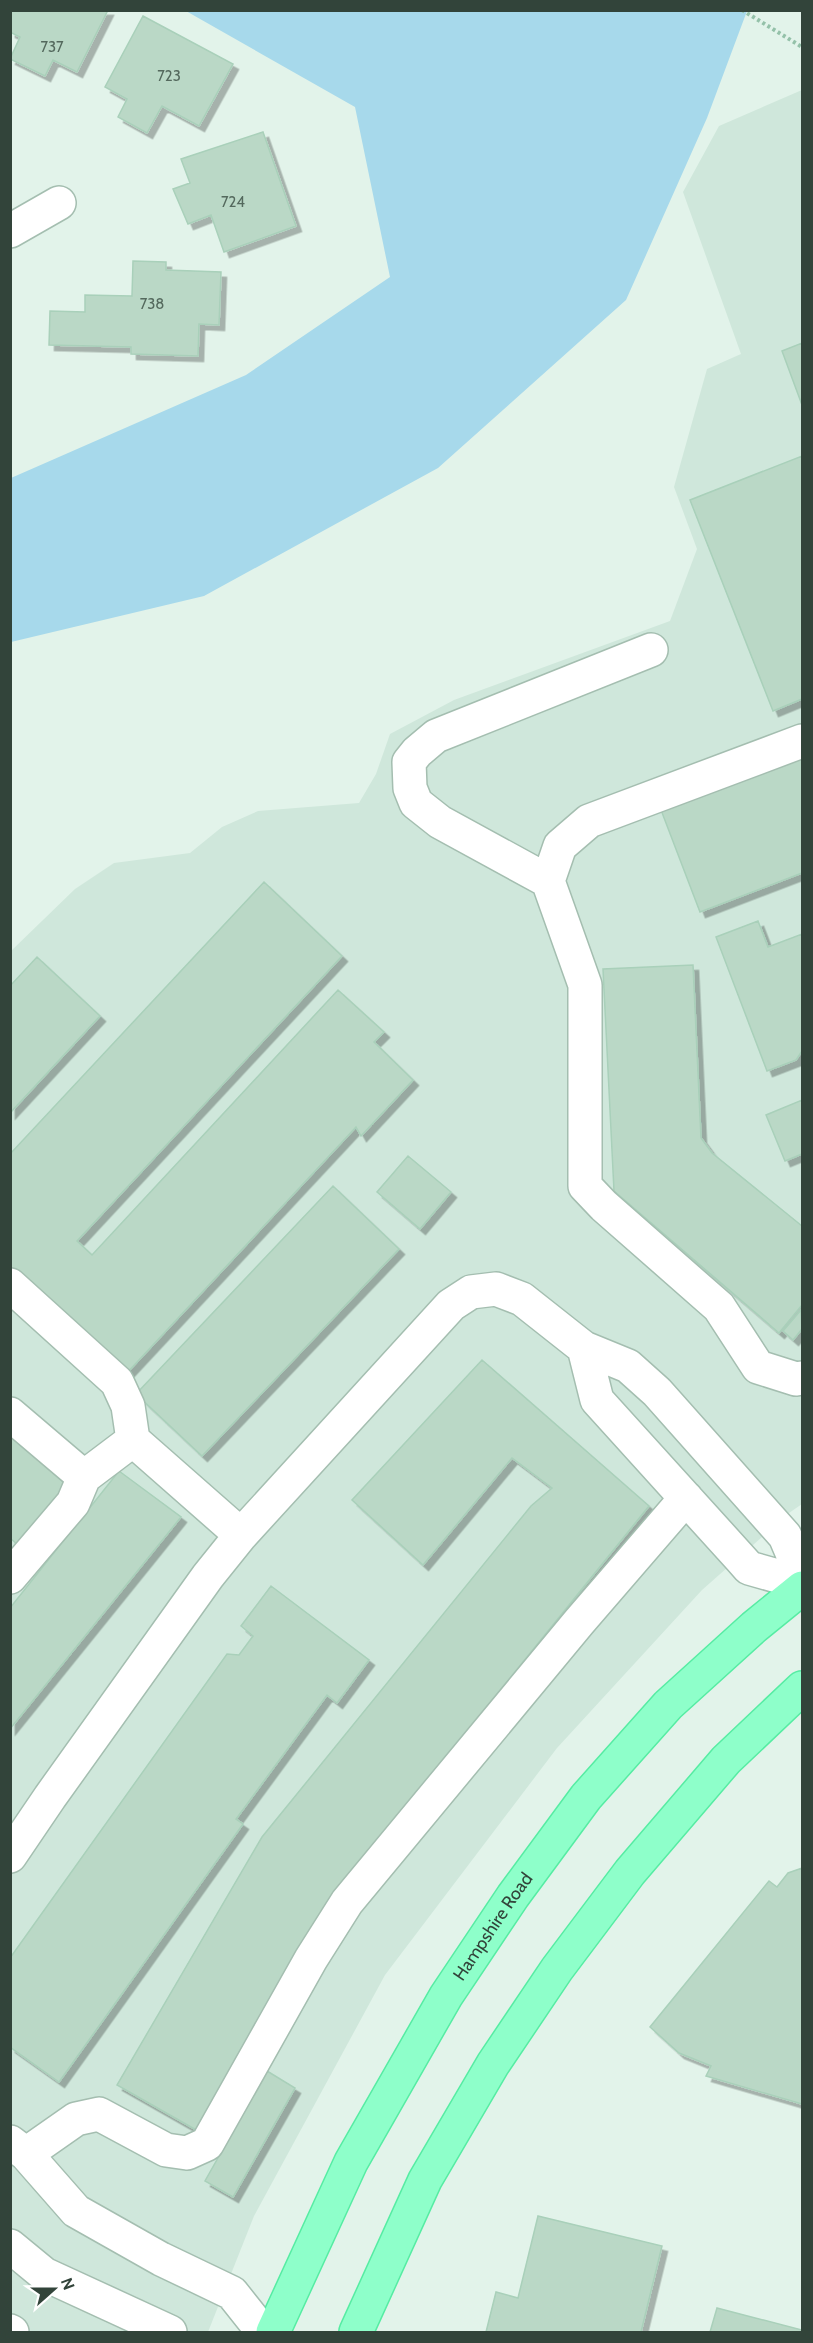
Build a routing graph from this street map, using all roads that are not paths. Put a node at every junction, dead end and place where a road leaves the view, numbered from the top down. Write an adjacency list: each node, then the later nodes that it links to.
1 (59, 203): 2 (street)
2 (10, 231)
3 (651, 650): 5 (street)
4 (802, 741): 5 (street)
5 (548, 881): 8 (street)
6 (10, 1285): 10 (street)
7 (584, 1348): 11 (street); 13 (street); 14 (street)
8 (802, 1378)
9 (10, 1414): 12 (street)
10 (133, 1440): 12 (street); 14 (street)
11 (709, 1450): 13 (street); 15 (street)
12 (84, 1477): 16 (street)
13 (679, 1490): 17 (street); 20 (street)
14 (241, 1535): 19 (street)
15 (802, 1576)
16 (10, 1577)
17 (802, 1586): 24 (main road, Hampshire Road)
18 (802, 1688): 25 (main road)
19 (10, 1856)
20 (18, 2148): 23 (street)
21 (10, 2246): 22 (street)
22 (170, 2332)
23 (263, 2332)
24 (273, 2332)
25 (356, 2332)

